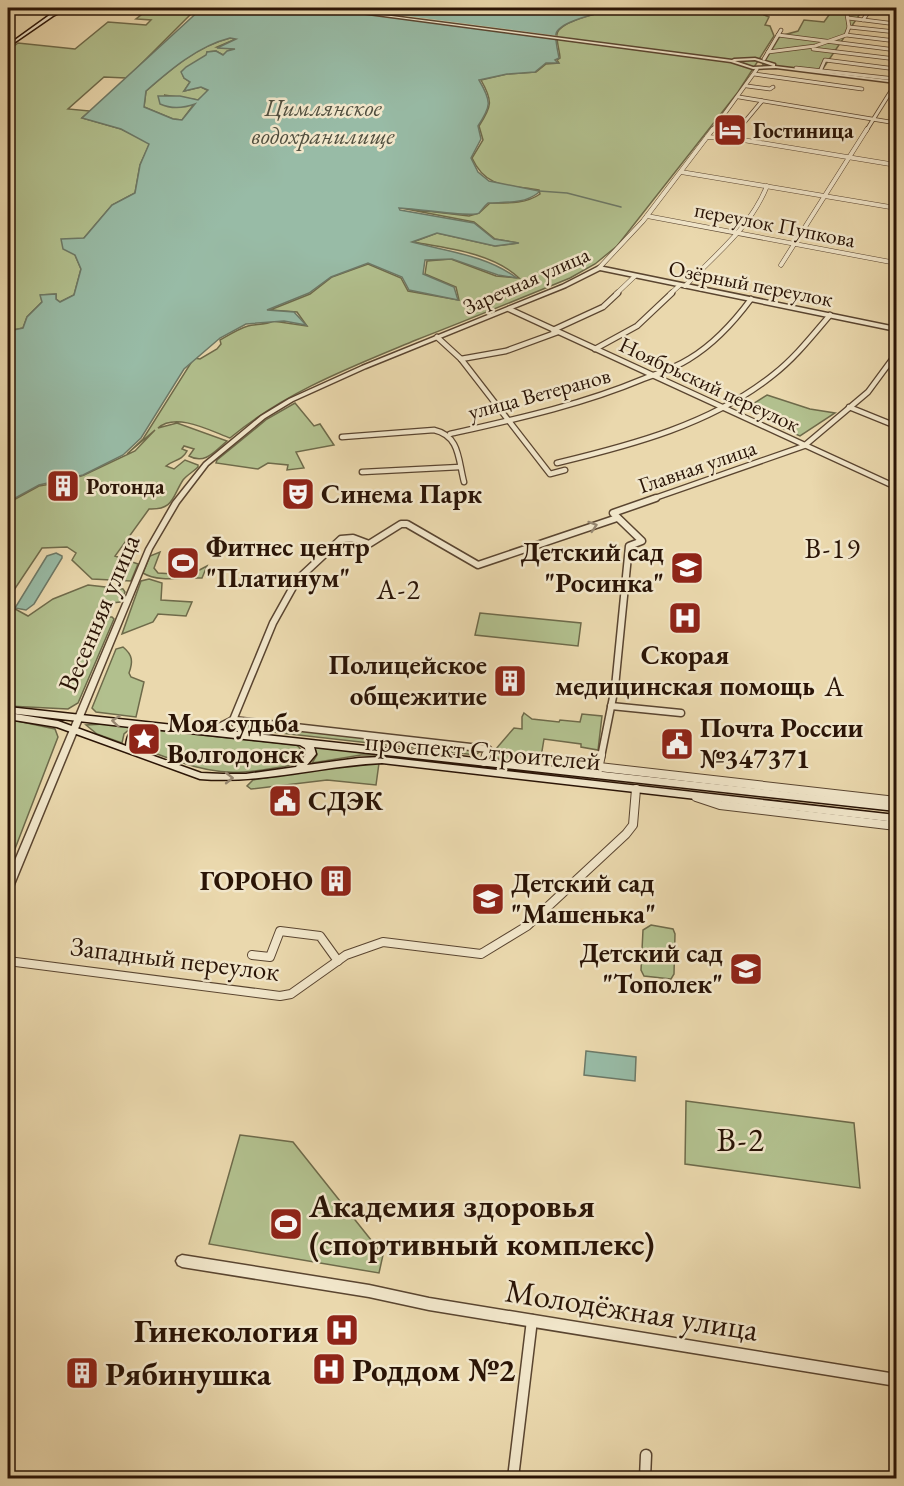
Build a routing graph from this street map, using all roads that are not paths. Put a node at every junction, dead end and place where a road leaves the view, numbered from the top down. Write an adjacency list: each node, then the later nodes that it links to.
1 (60, 8): 19 (main road)
2 (67, 8): 19 (main road)
3 (325, 8): 20 (street)
4 (339, 8): 20 (street)
5 (846, 8): 9 (street)
6 (871, 8): 10 (street)
7 (891, 8): 8 (street)
8 (897, 10)
9 (848, 18): 10 (street); 12 (street)
10 (863, 20): 11 (street)
11 (897, 24)
12 (849, 27): 14 (street); 15 (street)
13 (782, 30): 16 (street, Заречная улица)
14 (897, 32)
15 (846, 34): 17 (street); 18 (street)
16 (778, 35): 18 (street); 23 (street, Заречная улица)
17 (897, 41)
18 (830, 42): 21 (street); 22 (street)
19 (8, 45)
20 (624, 46): 26 (street)
21 (805, 48): 23 (street); 25 (street)
22 (897, 50)
23 (768, 52): 24 (street, Заречная улица)
24 (764, 59): 26 (street); 27 (street); 30 (street, Заречная улица)
25 (897, 59)
26 (742, 61): 30 (street)
27 (796, 69): 28 (street); 30 (street); 32 (street)
28 (820, 69): 29 (street); 32 (street)
29 (897, 69)
30 (756, 71): 31 (street); 34 (street, Заречная улица)
31 (781, 78): 33 (street); 36 (street)
32 (897, 82): 37 (street)
33 (777, 83)
34 (747, 86): 35 (street); 39 (street, Заречная улица)
35 (773, 87)
36 (862, 90)
37 (890, 95): 38 (street); 41 (street)
38 (897, 96)
39 (739, 97): 40 (street); 43 (street, Заречная улица)
40 (762, 101): 41 (street); 44 (street)
41 (874, 119): 42 (street); 45 (street)
42 (897, 123)
43 (707, 137): 44 (street); 47 (street, Заречная улица)
44 (730, 139): 45 (street)
45 (850, 158): 46 (street); 49 (street)
46 (897, 165)
47 (681, 172): 48 (street); 51 (street, Заречная улица)
48 (767, 186): 49 (street); 52 (street)
49 (825, 196): 50 (street); 53 (street)
50 (897, 208)
51 (647, 216): 52 (street, переулок Пупкова); 56 (street, Заречная улица)
52 (741, 234): 53 (street, переулок Пупкова); 58 (street)
53 (794, 244): 54 (street, переулок Пупкова); 55 (street)
54 (897, 263)
55 (781, 265)
56 (599, 268): 57 (street, Озёрный переулок); 60 (street, Заречная улица)
57 (635, 276): 58 (street, Озёрный переулок); 63 (street)
58 (682, 286): 59 (street, Озёрный переулок); 65 (street)
59 (751, 299): 61 (street, Озёрный переулок); 68 (street, улица Ветеранов)
60 (509, 309): 63 (street, Ноябрьский переулок); 64 (street, Заречная улица)
61 (830, 315): 62 (street, Озёрный переулок); 70 (street)
62 (897, 329)
63 (556, 331): 65 (street, Ноябрьский переулок); 67 (street)
64 (437, 337): 67 (street); 69 (street, Заречная улица)
65 (595, 349): 68 (street, Ноябрьский переулок)
66 (897, 354): 71 (street, Главная улица)
67 (460, 359): 72 (street)
68 (653, 376): 70 (street, Ноябрьский переулок); 72 (street, улица Ветеранов)
69 (291, 400): 88 (street, Весенняя улица)
70 (721, 407): 76 (street, Ноябрьский переулок); 77 (street)
71 (849, 407): 73 (street); 76 (street, Главная улица)
72 (507, 422): 74 (street, улица Ветеранов); 79 (street)
73 (897, 426)
74 (450, 434): 75 (street, улица Ветеранов); 78 (street)
75 (342, 437)
76 (804, 446): 82 (street, Ноябрьский переулок); 83 (street, Главная улица)
77 (557, 463)
78 (460, 467): 80 (street); 81 (street)
79 (566, 470)
80 (362, 472)
81 (464, 482)
82 (897, 488)
83 (615, 515): 84 (street); 89 (street, Главная улица, one-way to 83)
84 (611, 706): 86 (street); 98 (street)
85 (8, 710): 88 (main road, проспект Строителей)
86 (681, 712)
87 (8, 716): 92 (main road, проспект Строителей)
88 (79, 717): 90 (main road, проспект Строителей, one-way to 88); 92 (street, Весенняя улица)
89 (233, 720): 91 (street); 93 (street); 96 (street)
90 (154, 725): 91 (main road, проспект Строителей); 95 (main road)
91 (211, 731): 93 (main road, проспект Строителей)
92 (74, 732): 95 (main road, проспект Строителей); 105 (street, Весенняя улица)
93 (244, 735): 94 (main road, проспект Строителей)
94 (300, 741): 96 (main road, проспект Строителей); 97 (main road)
95 (137, 753): 97 (main road, проспект Строителей, one-way to 97)
96 (484, 762): 98 (main road, проспект Строителей)
97 (297, 771): 99 (main road, проспект Строителей)
98 (598, 771): 101 (street); 102 (main road, проспект Строителей)
99 (636, 789): 100 (main road, проспект Строителей); 107 (street, Западный переулок)
100 (685, 794): 103 (main road, проспект Строителей); 104 (street)
101 (897, 801)
102 (897, 808)
103 (897, 819)
104 (897, 826)
105 (8, 887)
106 (252, 955): 107 (street)
107 (338, 960): 108 (street, Западный переулок)
108 (8, 961)
109 (182, 1261): 110 (street, Молодёжная улица)
110 (532, 1320): 111 (street, Молодёжная улица); 113 (street)
111 (897, 1380)
112 (646, 1455): 114 (street)
113 (513, 1479)
114 (645, 1479)

